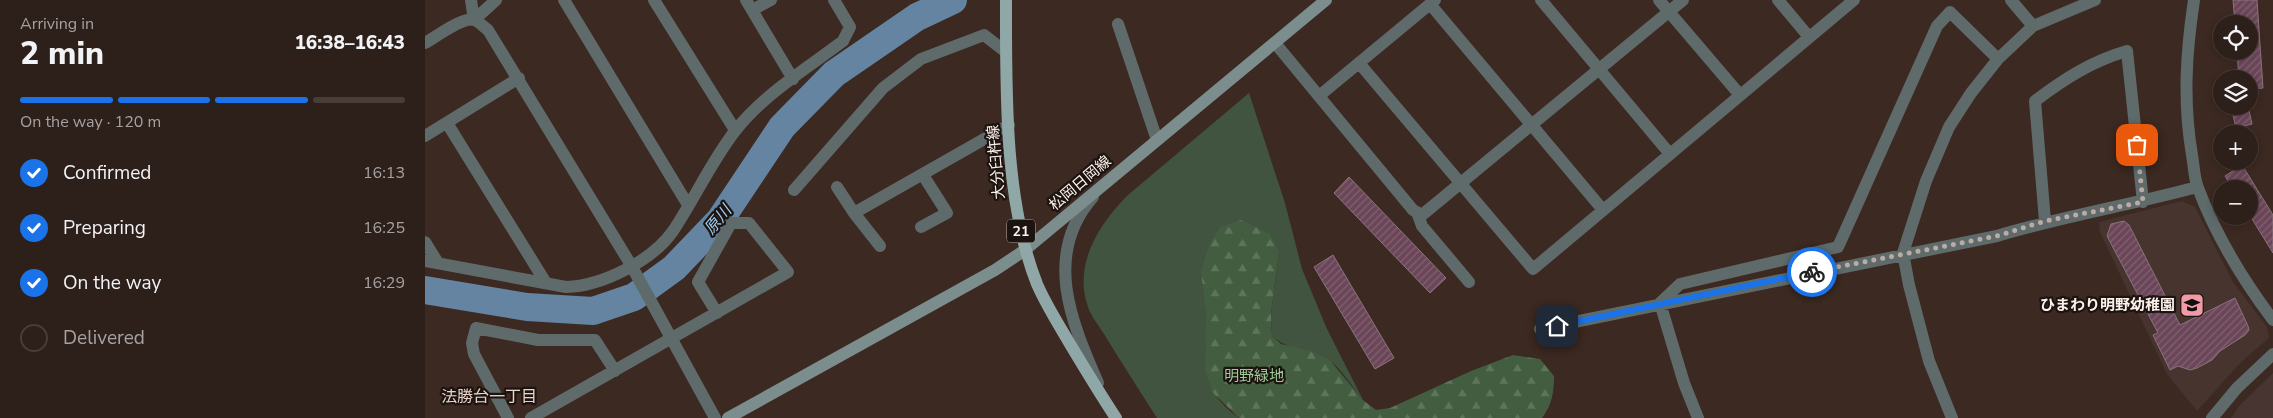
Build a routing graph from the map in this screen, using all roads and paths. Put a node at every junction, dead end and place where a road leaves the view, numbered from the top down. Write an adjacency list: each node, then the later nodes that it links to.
1 (471, 0): 20 (street)
2 (496, 0): 20 (street)
3 (563, 0): 48 (street)
4 (655, 0): 37 (street)
5 (771, 0): 18 (street)
6 (834, 0): 31 (street)
7 (1007, 0): 26 (main road, 大分臼杵線 / 21)
8 (1326, 0): 25 (main road, 松岡日岡線)
9 (1541, 0): 29 (street)
10 (1659, 0): 19 (street)
11 (1683, 0): 19 (street)
12 (1778, 0): 23 (street)
13 (1854, 0): 23 (street)
14 (2011, 0): 22 (street)
15 (2095, 0): 22 (street)
16 (2194, 0): 44 (street)
17 (1432, 2): 28 (street); 36 (street)
18 (749, 5): 31 (street)
19 (1669, 11): 29 (street); 33 (street)
20 (474, 20): 24 (street); 30 (street)
21 (1117, 24): 39 (street)
22 (2033, 26): 27 (street)
23 (1809, 37): 33 (street)
24 (425, 43)
25 (1275, 43): 32 (street); 39 (main road, 松岡日岡線)
26 (1006, 52): 35 (main road, 大分臼杵線 / 21); 46 (street)
27 (1998, 59): 57 (street); 63 (street)
28 (1359, 63): 32 (street); 43 (street)
29 (1599, 69): 36 (street); 40 (street)
30 (519, 78): 34 (street); 60 (street)
31 (793, 79): 37 (street)
32 (1319, 96): 51 (street)
33 (1740, 96): 40 (street)
34 (447, 122): 38 (street); 62 (street)
35 (1009, 125): 41 (street); 56 (main road, 大分臼杵線 / 21)
36 (1531, 125): 43 (street); 49 (street)
37 (735, 130): 48 (street)
38 (425, 136)
39 (1157, 140): 42 (main road, 松岡日岡線)
40 (1670, 154): 49 (street)
41 (923, 175): 50 (street); 53 (street)
42 (1106, 182): 56 (main road, 松岡日岡線); 70 (street)
43 (1461, 184): 49 (street); 51 (street)
44 (2197, 187): 47 (street); 65 (street)
45 (837, 188): 50 (street)
46 (794, 190)
47 (2143, 202): 52 (street); 52 (street)
48 (688, 206): 60 (street)
49 (1603, 210)
50 (854, 213): 55 (street)
51 (1418, 215): 61 (street)
52 (2045, 221): 57 (street)
53 (921, 227)
54 (425, 242): 59 (street)
55 (879, 246)
56 (1025, 250): 70 (main road, 大分臼杵線 / 21); 74 (main road, 松岡日岡線)
57 (1903, 253): 63 (street); 76 (street)
58 (425, 261): 59 (street)
59 (438, 264): 62 (street)
60 (631, 265): 62 (street); 67 (street)
61 (1469, 282)
62 (546, 284)
63 (1660, 304): 66 (street); 75 (street)
64 (717, 313): 64 (street); 67 (street)
65 (2273, 320)
66 (1540, 329)
67 (670, 339): 69 (street); 73 (street)
68 (2273, 354): 77 (street)
69 (615, 370): 71 (street); 72 (street)
70 (1112, 412)
71 (508, 418)
72 (531, 418)
73 (715, 418)
74 (728, 418)
75 (1698, 418)
76 (1952, 418)
77 (2212, 418)

